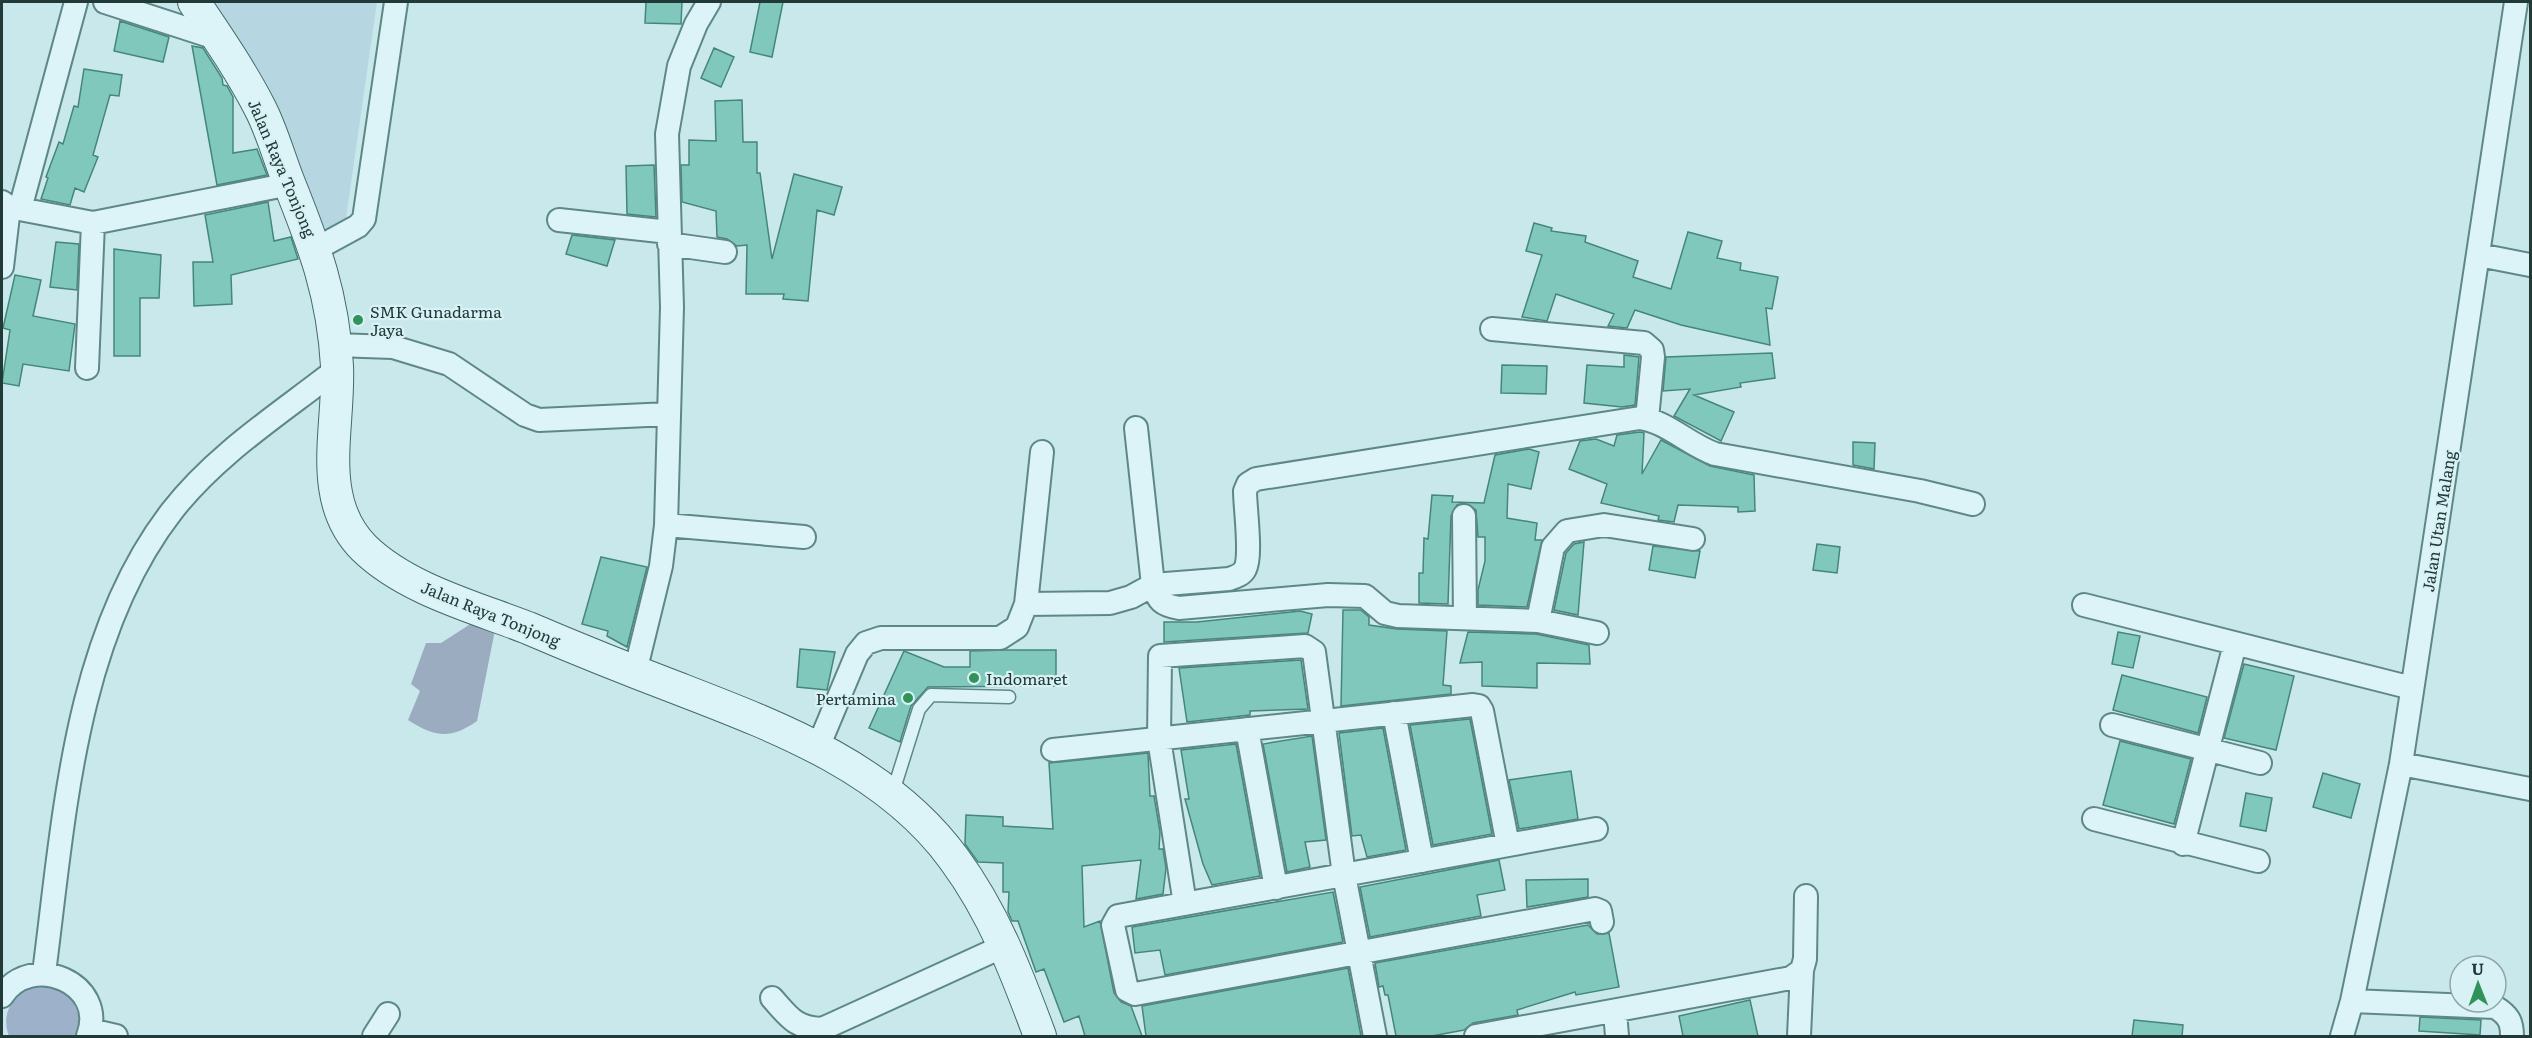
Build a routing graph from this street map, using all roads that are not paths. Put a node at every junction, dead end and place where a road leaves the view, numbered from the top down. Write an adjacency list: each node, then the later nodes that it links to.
1 (76, 2): 9 (street)
2 (105, 2): 7 (street)
3 (194, 2): 7 (main road, Jalan Raya Tonjong)
4 (396, 2): 13 (street)
5 (709, 2): 12 (street)
6 (2516, 2): 15 (street, Jalan Utan Malang)
7 (219, 39): 8 (main road, Jalan Raya Tonjong)
8 (290, 184): 11 (street); 13 (main road, Jalan Raya Tonjong)
9 (10, 206): 11 (street); 17 (street)
10 (559, 220): 12 (street)
11 (93, 223): 20 (street)
12 (669, 238): 14 (street); 21 (street)
13 (316, 249): 19 (main road, Jalan Raya Tonjong)
14 (725, 252)
15 (2479, 255): 16 (street); 38 (street, Jalan Utan Malang)
16 (2530, 265)
17 (2, 267)
18 (1492, 329): 22 (street)
19 (336, 357): 21 (street); 37 (main road, Jalan Raya Tonjong); 66 (street)
20 (87, 368)
21 (669, 414): 27 (street)
22 (1647, 419): 25 (street); 30 (street)
23 (1136, 428): 30 (street)
24 (1042, 452): 31 (street)
25 (1973, 504)
26 (1464, 516): 33 (street)
27 (666, 525): 28 (street); 37 (street)
28 (804, 537)
29 (1693, 538): 34 (street)
30 (1153, 585): 31 (street); 33 (street)
31 (1026, 604): 45 (street)
32 (2084, 605): 36 (street)
33 (1466, 618): 34 (street)
34 (1538, 621): 35 (street)
35 (1597, 633)
36 (2235, 644): 38 (street); 47 (street)
37 (635, 672): 45 (main road, Jalan Raya Tonjong)
38 (2412, 688): 49 (street, Jalan Utan Malang)
39 (1009, 697): 51 (lane)
40 (1394, 713): 41 (street); 55 (street); 56 (street)
41 (1324, 720): 43 (street); 44 (street); 58 (street)
42 (2112, 725): 47 (street)
43 (1247, 729): 44 (street); 59 (street)
44 (1159, 739): 46 (street); 61 (street)
45 (818, 747): 51 (main road, Jalan Raya Tonjong)
46 (1053, 750)
47 (2207, 751): 48 (street); 54 (street)
48 (2260, 763)
49 (2401, 764): 50 (street); 69 (street, Jalan Utan Malang)
50 (2530, 789)
51 (891, 796): 63 (main road, Jalan Raya Tonjong)
52 (2094, 819): 54 (street)
53 (1596, 829): 55 (street)
54 (2183, 844): 57 (street)
55 (1508, 845): 56 (street)
56 (1422, 861): 58 (street)
57 (2258, 861)
58 (1344, 875): 59 (street); 64 (street)
59 (1276, 888): 61 (street)
60 (1806, 896): 65 (street)
61 (1185, 904): 64 (street)
62 (1602, 922): 64 (street)
63 (1006, 945): 68 (street); 75 (main road, Jalan Raya Tonjong)
64 (1359, 951): 76 (street)
65 (1802, 970): 70 (street); 79 (street)
66 (44, 973): 67 (street); 72 (street)
67 (2, 996)
68 (772, 998)
69 (2352, 1001): 80 (street, Jalan Utan Malang); 81 (street)
70 (1615, 1012): 77 (street); 78 (street)
71 (388, 1014): 74 (street)
72 (89, 1033): 73 (street)
73 (116, 1036)
74 (374, 1036)
75 (1040, 1036)
76 (1374, 1036)
77 (1476, 1036)
78 (1617, 1036)
79 (1799, 1036)
80 (2342, 1036)
81 (2512, 1036)

